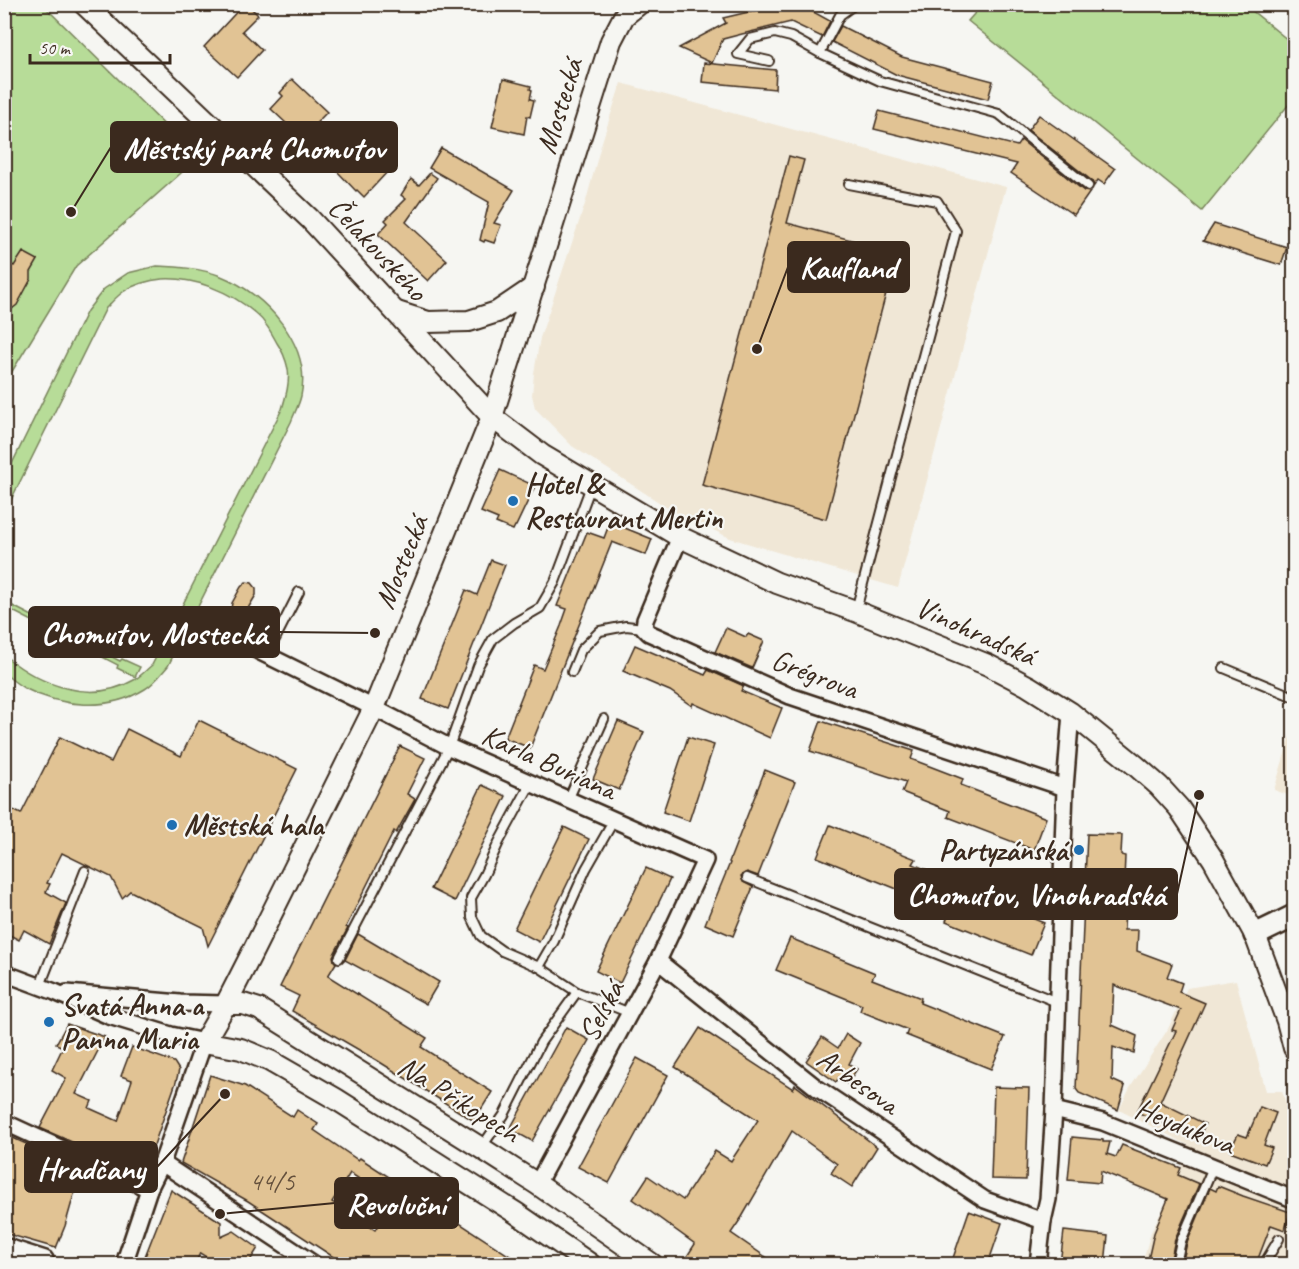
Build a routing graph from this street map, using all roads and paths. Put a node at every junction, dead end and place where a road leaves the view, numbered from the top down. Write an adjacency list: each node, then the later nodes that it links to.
1 (84, 4): 9 (street, Čelakovského)
2 (639, 4): 8 (street, Mostecká)
3 (855, 4): 4 (lane)
4 (820, 53): 5 (lane); 7 (lane)
5 (769, 61)
6 (849, 184): 14 (lane)
7 (1088, 186)
8 (534, 287): 9 (street); 10 (street, Mostecká)
9 (396, 312): 10 (street, Čelakovského)
10 (492, 417): 11 (street, Vinohradská); 21 (street, Mostecká)
11 (591, 485): 12 (street, Vinohradská); 24 (lane)
12 (680, 537): 14 (street, Vinohradská); 15 (street)
13 (299, 592): 17 (lane)
14 (855, 611): 22 (street, Vinohradská)
15 (644, 628): 19 (lane); 26 (street, Grégrova)
16 (218, 631): 17 (street, Karla Buriana)
17 (267, 655): 21 (street, Karla Buriana)
18 (1224, 668): 20 (lane)
19 (572, 672)
20 (1294, 698)
21 (374, 708): 24 (street, Karla Buriana); 42 (street, Mostecká)
22 (1071, 713): 26 (street); 33 (street, Vinohradská)
23 (604, 719): 27 (lane)
24 (449, 747): 25 (street, Karla Buriana); 34 (lane)
25 (531, 783): 27 (street, Karla Buriana); 36 (lane)
26 (1065, 788): 41 (street)
27 (568, 800): 28 (street, Karla Buriana)
28 (614, 820): 29 (street, Karla Buriana); 36 (lane)
29 (705, 860): 35 (street, Selská)
30 (85, 871): 38 (lane)
31 (747, 878): 41 (lane)
32 (1294, 916): 33 (main road)
33 (1255, 935): 45 (street, Vinohradská)
34 (339, 958)
35 (658, 962): 43 (street, Selská); 54 (street, Arbesova)
36 (538, 967): 40 (lane)
37 (4, 973): 38 (street)
38 (40, 986): 39 (street)
39 (55, 992): 42 (street); 44 (street)
40 (577, 992): 43 (lane); 48 (lane)
41 (1057, 1002): 46 (street)
42 (226, 1004): 44 (street, Mostecká); 48 (street, Na Příkopech)
43 (630, 1013): 51 (street, Selská)
44 (204, 1042): 49 (street, Mostecká); 60 (street)
45 (1294, 1048)
46 (1054, 1110): 50 (street, Heydukova); 54 (street)
47 (4, 1122): 52 (street)
48 (481, 1148): 51 (street, Na Příkopech)
49 (162, 1163): 52 (street, Mostecká); 59 (street)
50 (1213, 1167): 53 (street, Heydukova); 63 (lane)
51 (537, 1184): 61 (street, Na Příkopech)
52 (149, 1189): 58 (street, Mostecká)
53 (1293, 1199)
54 (1043, 1221): 62 (street)
55 (1279, 1239): 64 (lane)
56 (4, 1246): 57 (street)
57 (45, 1259)
58 (124, 1263)
59 (314, 1264)
60 (590, 1264)
61 (652, 1264)
62 (1038, 1264)
63 (1176, 1264)
64 (1264, 1264)

